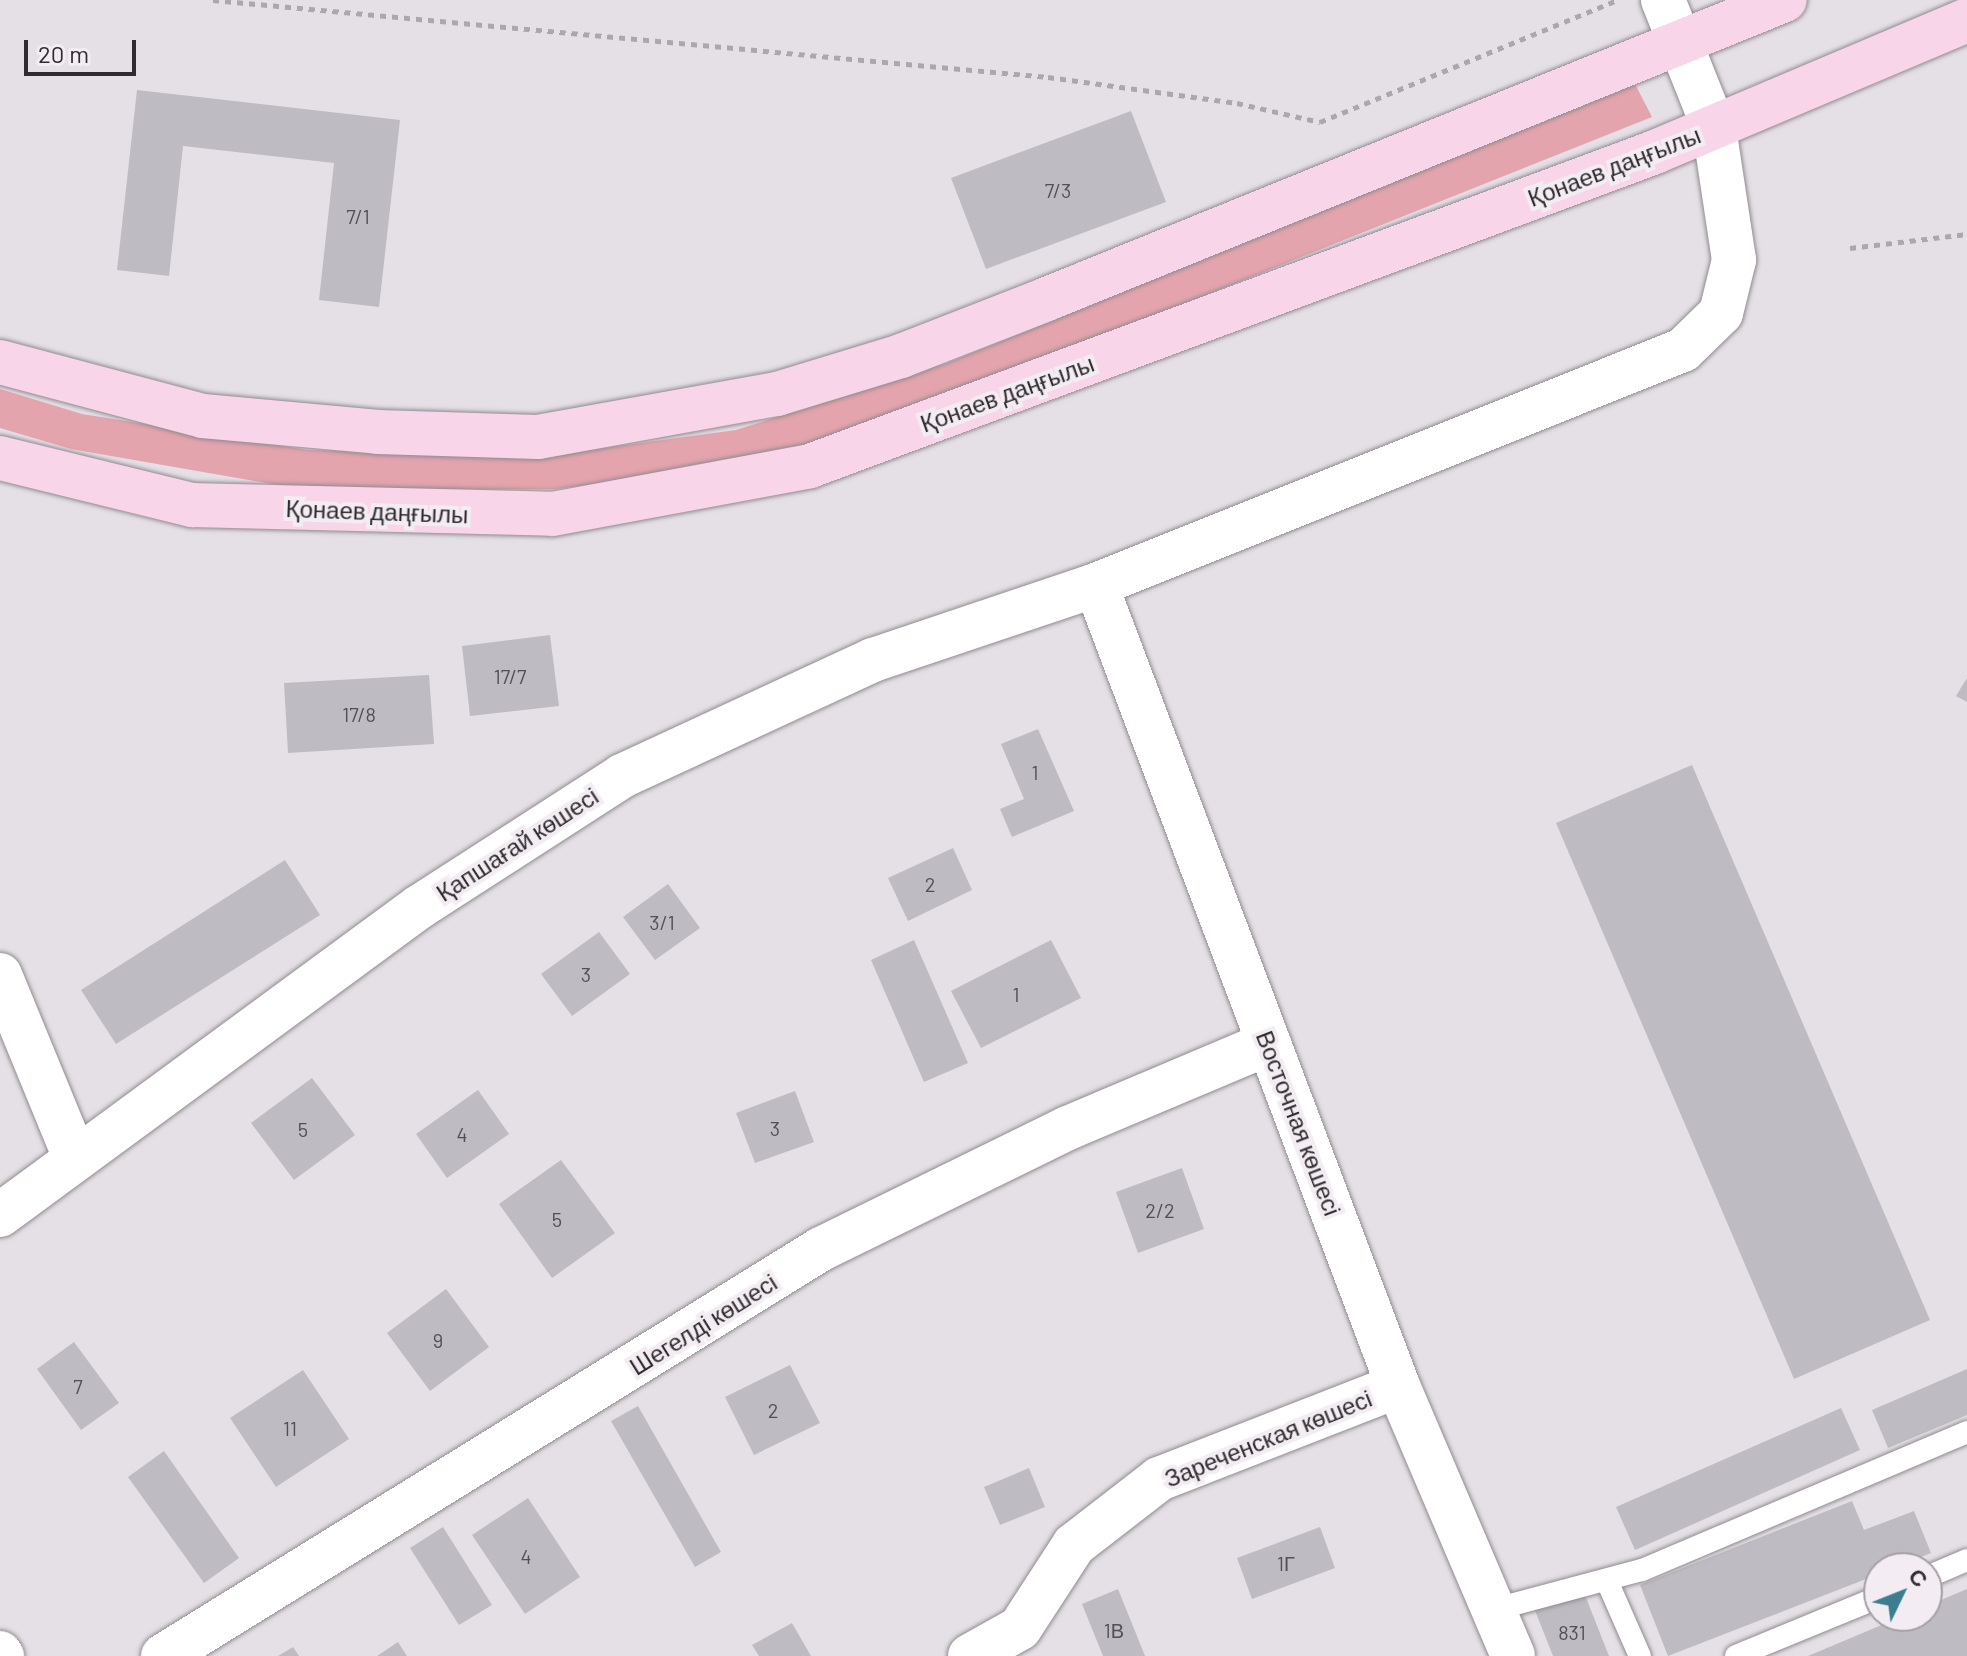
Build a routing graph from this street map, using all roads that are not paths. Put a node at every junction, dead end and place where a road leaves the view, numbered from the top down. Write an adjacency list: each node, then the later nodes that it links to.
1 (1663, 0): 4 (street, Қапшағай көшесі)
2 (1785, 0): 4 (main road)
3 (1967, 20): 5 (main road, Қонаев даңғылы)
4 (1682, 43): 5 (street, Қапшағай көшесі); 6 (main road)
5 (1714, 128): 7 (main road, Қонаев даңғылы); 8 (street, Қапшағай көшесі)
6 (0, 362)
7 (0, 458)
8 (1096, 585): 10 (street, Восточная көшесі); 11 (street, Қапшағай көшесі)
9 (0, 975): 11 (street)
10 (1269, 1043): 13 (street, Восточная көшесі); 20 (street, Шегелді көшесі)
11 (75, 1158): 12 (street, Қапшағай көшесі)
12 (0, 1215)
13 (1398, 1386): 19 (street, Восточная көшесі); 21 (street, Зареченская көшесі)
14 (1967, 1432): 17 (lane)
15 (1967, 1560): 16 (lane)
16 (1943, 1570)
17 (1607, 1581): 19 (lane); 23 (lane)
18 (1863, 1604): 24 (lane)
19 (1496, 1609): 22 (street, Восточная көшесі)
20 (163, 1656)
21 (970, 1656)
22 (1513, 1656)
23 (1640, 1656)
24 (1736, 1656)

